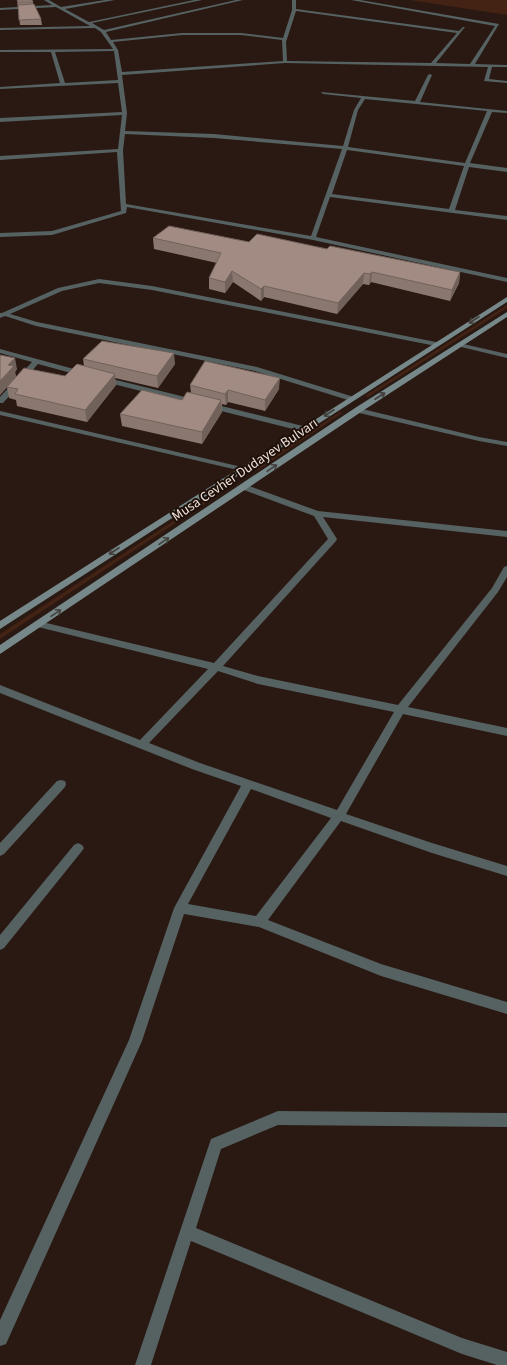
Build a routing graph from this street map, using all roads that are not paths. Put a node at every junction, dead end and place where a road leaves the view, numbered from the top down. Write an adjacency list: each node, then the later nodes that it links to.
1 (46, 0): 9 (street)
2 (113, 0): 9 (street)
3 (200, 0): 8 (street)
4 (241, 0): 16 (street)
5 (294, 0): 11 (street)
6 (353, 0): 12 (street)
7 (168, 3): 8 (street)
8 (173, 5): 13 (street)
9 (60, 7): 10 (street); 13 (street)
10 (0, 8)
11 (294, 10): 17 (street); 18 (street)
12 (470, 20): 17 (street); 25 (street)
13 (88, 23): 14 (street)
14 (96, 27): 15 (street); 16 (street)
15 (0, 29)
16 (103, 31): 19 (street)
17 (460, 32): 24 (street)
18 (285, 39): 19 (street); 23 (street)
19 (110, 40): 20 (street)
20 (116, 50): 22 (street); 28 (street)
21 (0, 51): 22 (street)
22 (54, 51): 32 (street)
23 (285, 62): 24 (street); 28 (street)
24 (433, 64): 25 (street)
25 (471, 66): 27 (street)
26 (507, 66): 27 (street)
27 (490, 67): 31 (street)
28 (120, 74): 30 (street)
29 (430, 75): 36 (street)
30 (120, 81): 32 (street); 39 (street)
31 (507, 82)
32 (63, 84): 33 (street)
33 (0, 88)
34 (323, 93): 35 (street)
35 (364, 97): 36 (street); 42 (street)
36 (417, 103): 37 (street)
37 (490, 110): 38 (street); 45 (street)
38 (507, 112)
39 (125, 113): 40 (street); 41 (street)
40 (0, 120)
41 (122, 132): 42 (street); 43 (street)
42 (345, 148): 45 (street); 47 (street)
43 (120, 150): 44 (street); 48 (street)
44 (0, 158)
45 (468, 165): 46 (street); 49 (street)
46 (507, 170)
47 (328, 195): 49 (street); 52 (street)
48 (123, 205): 51 (street); 52 (street)
49 (452, 210): 50 (street)
50 (507, 218)
51 (0, 235)
52 (313, 238): 53 (street)
53 (507, 280)
54 (507, 299): 57 (main road, Musa Cevher Dudayev Bulvarı, one-way to 57)
55 (507, 314): 58 (main road, Musa Cevher Dudayev Bulvarı)
56 (2, 315): 57 (street); 62 (street)
57 (436, 344): 62 (main road, Musa Cevher Dudayev Bulvarı)
58 (459, 345): 60 (street); 64 (main road, Musa Cevher Dudayev Bulvarı, one-way to 58)
59 (0, 351): 61 (street)
60 (507, 356)
61 (36, 362): 63 (street); 66 (street)
62 (351, 399): 66 (main road, Musa Cevher Dudayev Bulvarı, one-way to 66)
63 (0, 401)
64 (358, 410): 67 (street); 69 (main road, Musa Cevher Dudayev Bulvarı, one-way to 64)
65 (0, 413): 68 (street)
66 (304, 429): 68 (main road, Musa Cevher Dudayev Bulvarı)
67 (507, 444)
68 (242, 469): 74 (main road, Musa Cevher Dudayev Bulvarı, one-way to 74)
69 (244, 487): 70 (street); 73 (main road, Musa Cevher Dudayev Bulvarı, one-way to 69)
70 (317, 514): 71 (street); 76 (street)
71 (507, 534)
72 (507, 569): 78 (street)
73 (38, 624): 75 (main road, Musa Cevher Dudayev Bulvarı); 76 (street)
74 (0, 626)
75 (0, 650)
76 (216, 667): 78 (street); 80 (street)
77 (0, 689): 80 (street)
78 (401, 709): 79 (street); 83 (street)
79 (507, 732)
80 (142, 744): 82 (street)
81 (60, 784): 85 (street)
82 (248, 784): 83 (street); 87 (street)
83 (339, 816): 86 (street); 88 (street)
84 (78, 848): 89 (street)
85 (0, 851)
86 (507, 871)
87 (180, 908): 88 (street); 93 (street)
88 (259, 922): 90 (street)
89 (0, 944)
90 (507, 1008)
91 (507, 1120): 92 (street)
92 (187, 1232): 94 (street); 95 (street)
93 (0, 1338)
94 (507, 1360)
95 (143, 1365)

